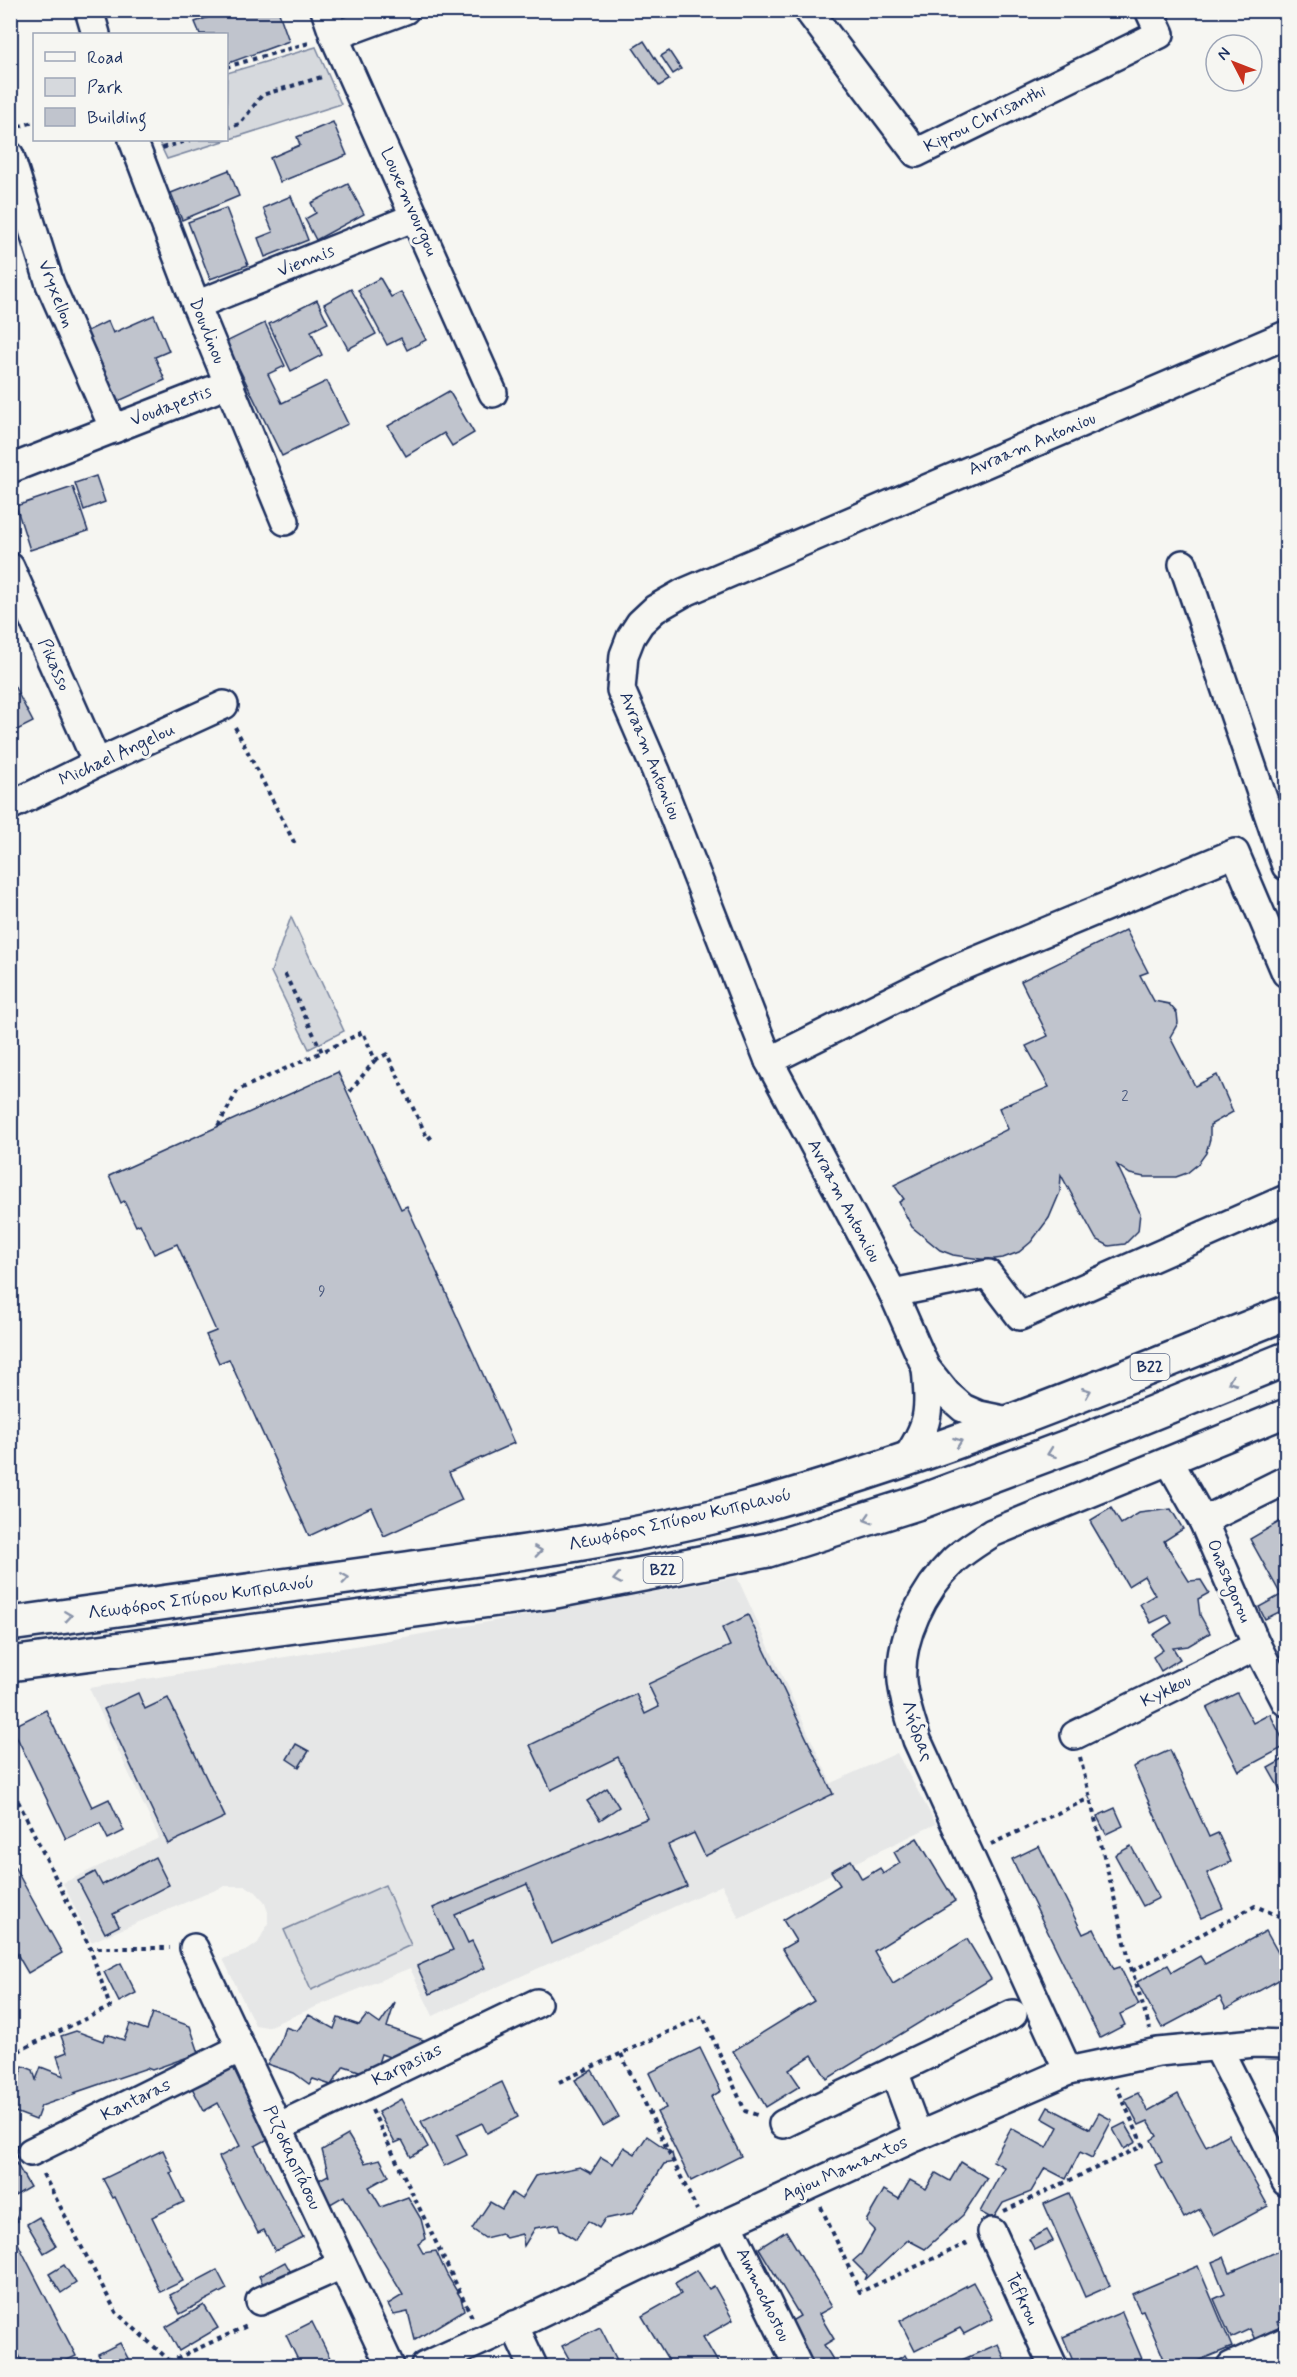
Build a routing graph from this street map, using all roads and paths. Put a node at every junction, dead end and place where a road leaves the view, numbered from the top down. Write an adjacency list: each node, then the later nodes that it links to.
1 (88, 10): 6 (street)
2 (405, 10): 5 (street)
3 (808, 10): 4 (street, Kiprou Chrisanthi)
4 (1149, 10)
5 (330, 23): 7 (path); 8 (street, Louxemvourgou)
6 (96, 33)
7 (228, 66)
8 (349, 69): 10 (path); 14 (street, Louxemvourgou)
9 (33, 122): 11 (path)
10 (228, 127)
11 (10, 129)
12 (133, 141): 15 (street, Douvlinou)
13 (10, 156): 19 (street, Vryxellon)
14 (416, 216): 15 (street, Viennis); 18 (street, Louxemvourgou)
15 (196, 304): 17 (street, Douvlinou)
16 (1287, 335): 33 (street, Avraam Antoniou)
17 (228, 384): 19 (street, Voudapestis); 21 (street, Douvlinou)
18 (493, 393)
19 (114, 429): 20 (street, Voudapestis)
20 (10, 469)
21 (285, 521)
22 (1183, 564): 28 (street)
23 (10, 567): 25 (street, Pikasso)
24 (224, 705): 25 (street, Michael Angelou); 27 (path)
25 (97, 763): 26 (street, Michael Angelou)
26 (10, 806)
27 (296, 846)
28 (1287, 866)
29 (1287, 973): 33 (street)
30 (285, 974): 31 (path)
31 (322, 1052): 32 (path); 35 (path)
32 (375, 1060): 34 (path); 36 (path)
33 (769, 1061): 38 (street, Avraam Antoniou)
34 (348, 1094)
35 (218, 1126)
36 (432, 1136)
37 (1287, 1199): 38 (street)
38 (892, 1293): 41 (street, Avraam Antoniou)
39 (1287, 1313): 43 (main road, Λεωφόρος Σπύρου Κυπριανού / B22, one-way to 39)
40 (1287, 1359): 50 (main road, B22, one-way to 50)
41 (926, 1368): 43 (street); 45 (street)
42 (1287, 1413): 44 (street, Λήδρας)
43 (1013, 1422): 45 (main road, Λεωφόρος Σπύρου Κυπριανού / B22, one-way to 43)
44 (1169, 1461): 47 (street, Onasagorou); 57 (street, Λήδρας)
45 (904, 1462): 48 (main road, Λεωφόρος Σπύρου Κυπριανού / B22, one-way to 45)
46 (1287, 1480): 47 (street)
47 (1203, 1521): 49 (street, Onasagorou)
48 (10, 1624)
49 (1257, 1646): 51 (street, Onasagorou); 52 (street, Kykkou)
50 (10, 1664)
51 (1287, 1702)
52 (1075, 1735): 54 (path)
53 (10, 1783): 55 (path)
54 (1090, 1798): 57 (path); 61 (path)
55 (18, 1801): 56 (path); 59 (path)
56 (10, 1805)
57 (969, 1855): 72 (street, Λήδρας)
58 (1287, 1919): 61 (path)
59 (90, 1948): 60 (path); 69 (path)
60 (194, 1948): 66 (street, Ριζοκαρπάσου)
61 (1132, 1971): 67 (path)
62 (537, 2003): 74 (street, Karpasias)
63 (1013, 2014): 71 (street)
64 (1287, 2044): 65 (street, Agiou Mamantos)
65 (1217, 2046): 67 (street, Agiou Mamantos); 79 (street)
66 (241, 2048): 76 (street, Ριζοκαρπάσου); 78 (street, Kantaras)
67 (1158, 2052): 70 (street, Agiou Mamantos)
68 (621, 2054): 73 (path); 75 (path); 81 (path)
69 (10, 2055)
70 (1112, 2061): 72 (street, Agiou Mamantos); 82 (path)
71 (894, 2071): 75 (street); 77 (street)
72 (1068, 2071): 77 (street, Agiou Mamantos)
73 (559, 2082)
74 (360, 2087): 76 (street, Karpasias); 86 (path)
75 (783, 2124)
76 (278, 2127): 83 (street, Ριζοκαρπάσου)
77 (918, 2136): 80 (street, Agiou Mamantos)
78 (31, 2152): 88 (path)
79 (1287, 2182)
80 (810, 2185): 81 (street, Agiou Mamantos); 82 (path)
81 (718, 2227): 85 (street, Agiou Mamantos); 93 (street, Ammochostou)
82 (992, 2232): 94 (street, Tefkrou)
83 (342, 2265): 84 (street); 90 (street, Ριζοκαρπάσου)
84 (260, 2301): 88 (path)
85 (514, 2325): 86 (street, Agiou Mamantos); 92 (street)
86 (483, 2339): 91 (street, Agiou Mamantos)
87 (1284, 2350): 95 (street)
88 (171, 2362): 89 (path)
89 (160, 2367)
90 (390, 2367)
91 (425, 2367)
92 (533, 2367)
93 (798, 2367)
94 (1053, 2367)
95 (1231, 2367)

